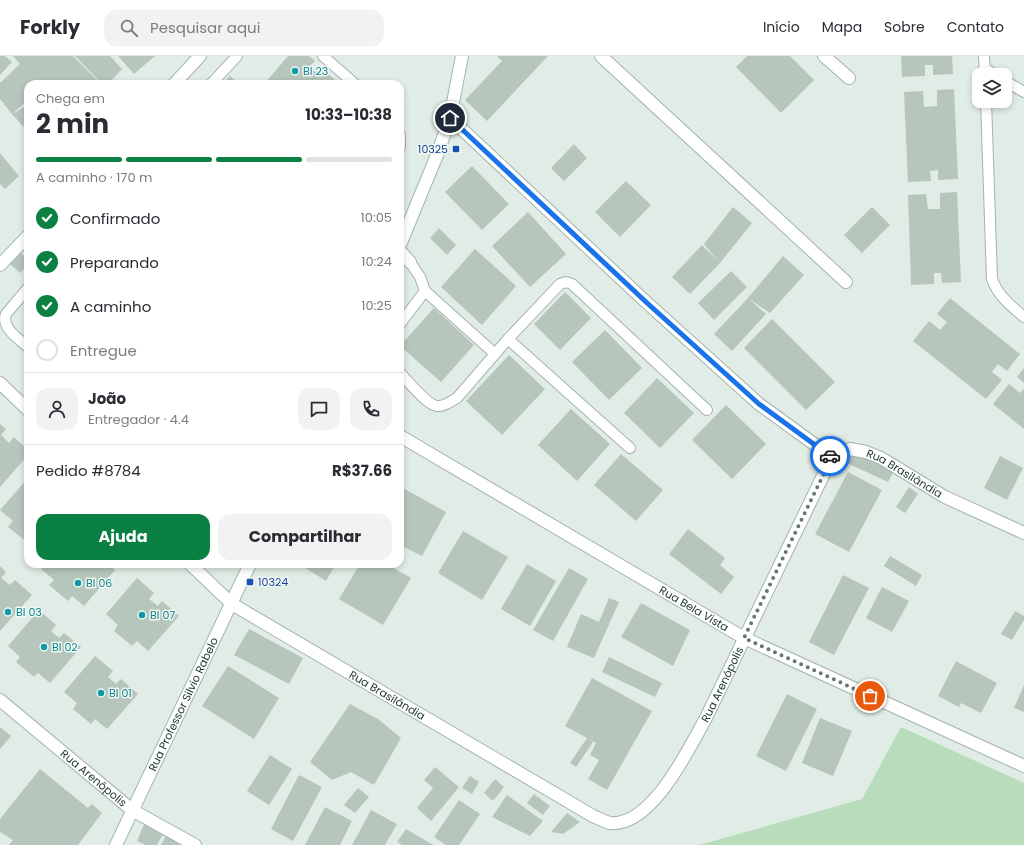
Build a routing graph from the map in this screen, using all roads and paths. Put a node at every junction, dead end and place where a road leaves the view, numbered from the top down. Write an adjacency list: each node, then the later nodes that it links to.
1 (200, 56): 10 (street)
2 (237, 56): 11 (lane)
3 (323, 56): 12 (lane)
4 (462, 56): 16 (street)
5 (601, 56): 22 (street)
6 (824, 56): 9 (street)
7 (984, 56): 8 (lane)
8 (984, 68)
9 (849, 78)
10 (178, 80)
11 (215, 80)
12 (350, 80)
13 (1012, 85): 14 (lane)
14 (1024, 92)
15 (986, 108): 25 (lane)
16 (450, 118): 17 (street); 36 (street)
17 (404, 235)
18 (24, 240): 21 (street)
19 (404, 255): 20 (street)
20 (410, 262): 23 (lane)
21 (0, 265)
22 (846, 282)
23 (425, 291): 26 (lane); 29 (lane)
24 (24, 293): 28 (lane)
25 (1024, 318)
26 (404, 319)
27 (508, 338): 29 (lane); 33 (lane); 35 (lane)
28 (24, 343)
29 (494, 353): 30 (lane)
30 (404, 377)
31 (0, 383): 32 (street)
32 (24, 406)
33 (707, 410)
34 (404, 438): 41 (street, Rua Bela Vista)
35 (630, 448)
36 (832, 457): 37 (street, Rua Brasilândia); 41 (street, Rua Arenópolis)
37 (1024, 533)
38 (194, 568): 40 (street, Rua Brasilândia)
39 (248, 568): 40 (street, Rua Professor Silvio Rabelo)
40 (232, 604): 44 (street, Rua Professor Silvio Rabelo); 45 (street, Rua Brasilândia)
41 (744, 638): 43 (street, Rua Bela Vista); 45 (street, Rua Arenópolis)
42 (0, 700): 44 (street, Rua Arenópolis)
43 (1024, 766)
44 (132, 810): 46 (street, Rua Professor Silvio Rabelo); 47 (street, Rua Arenópolis)
45 (593, 816)
46 (116, 845)
47 (195, 845)

